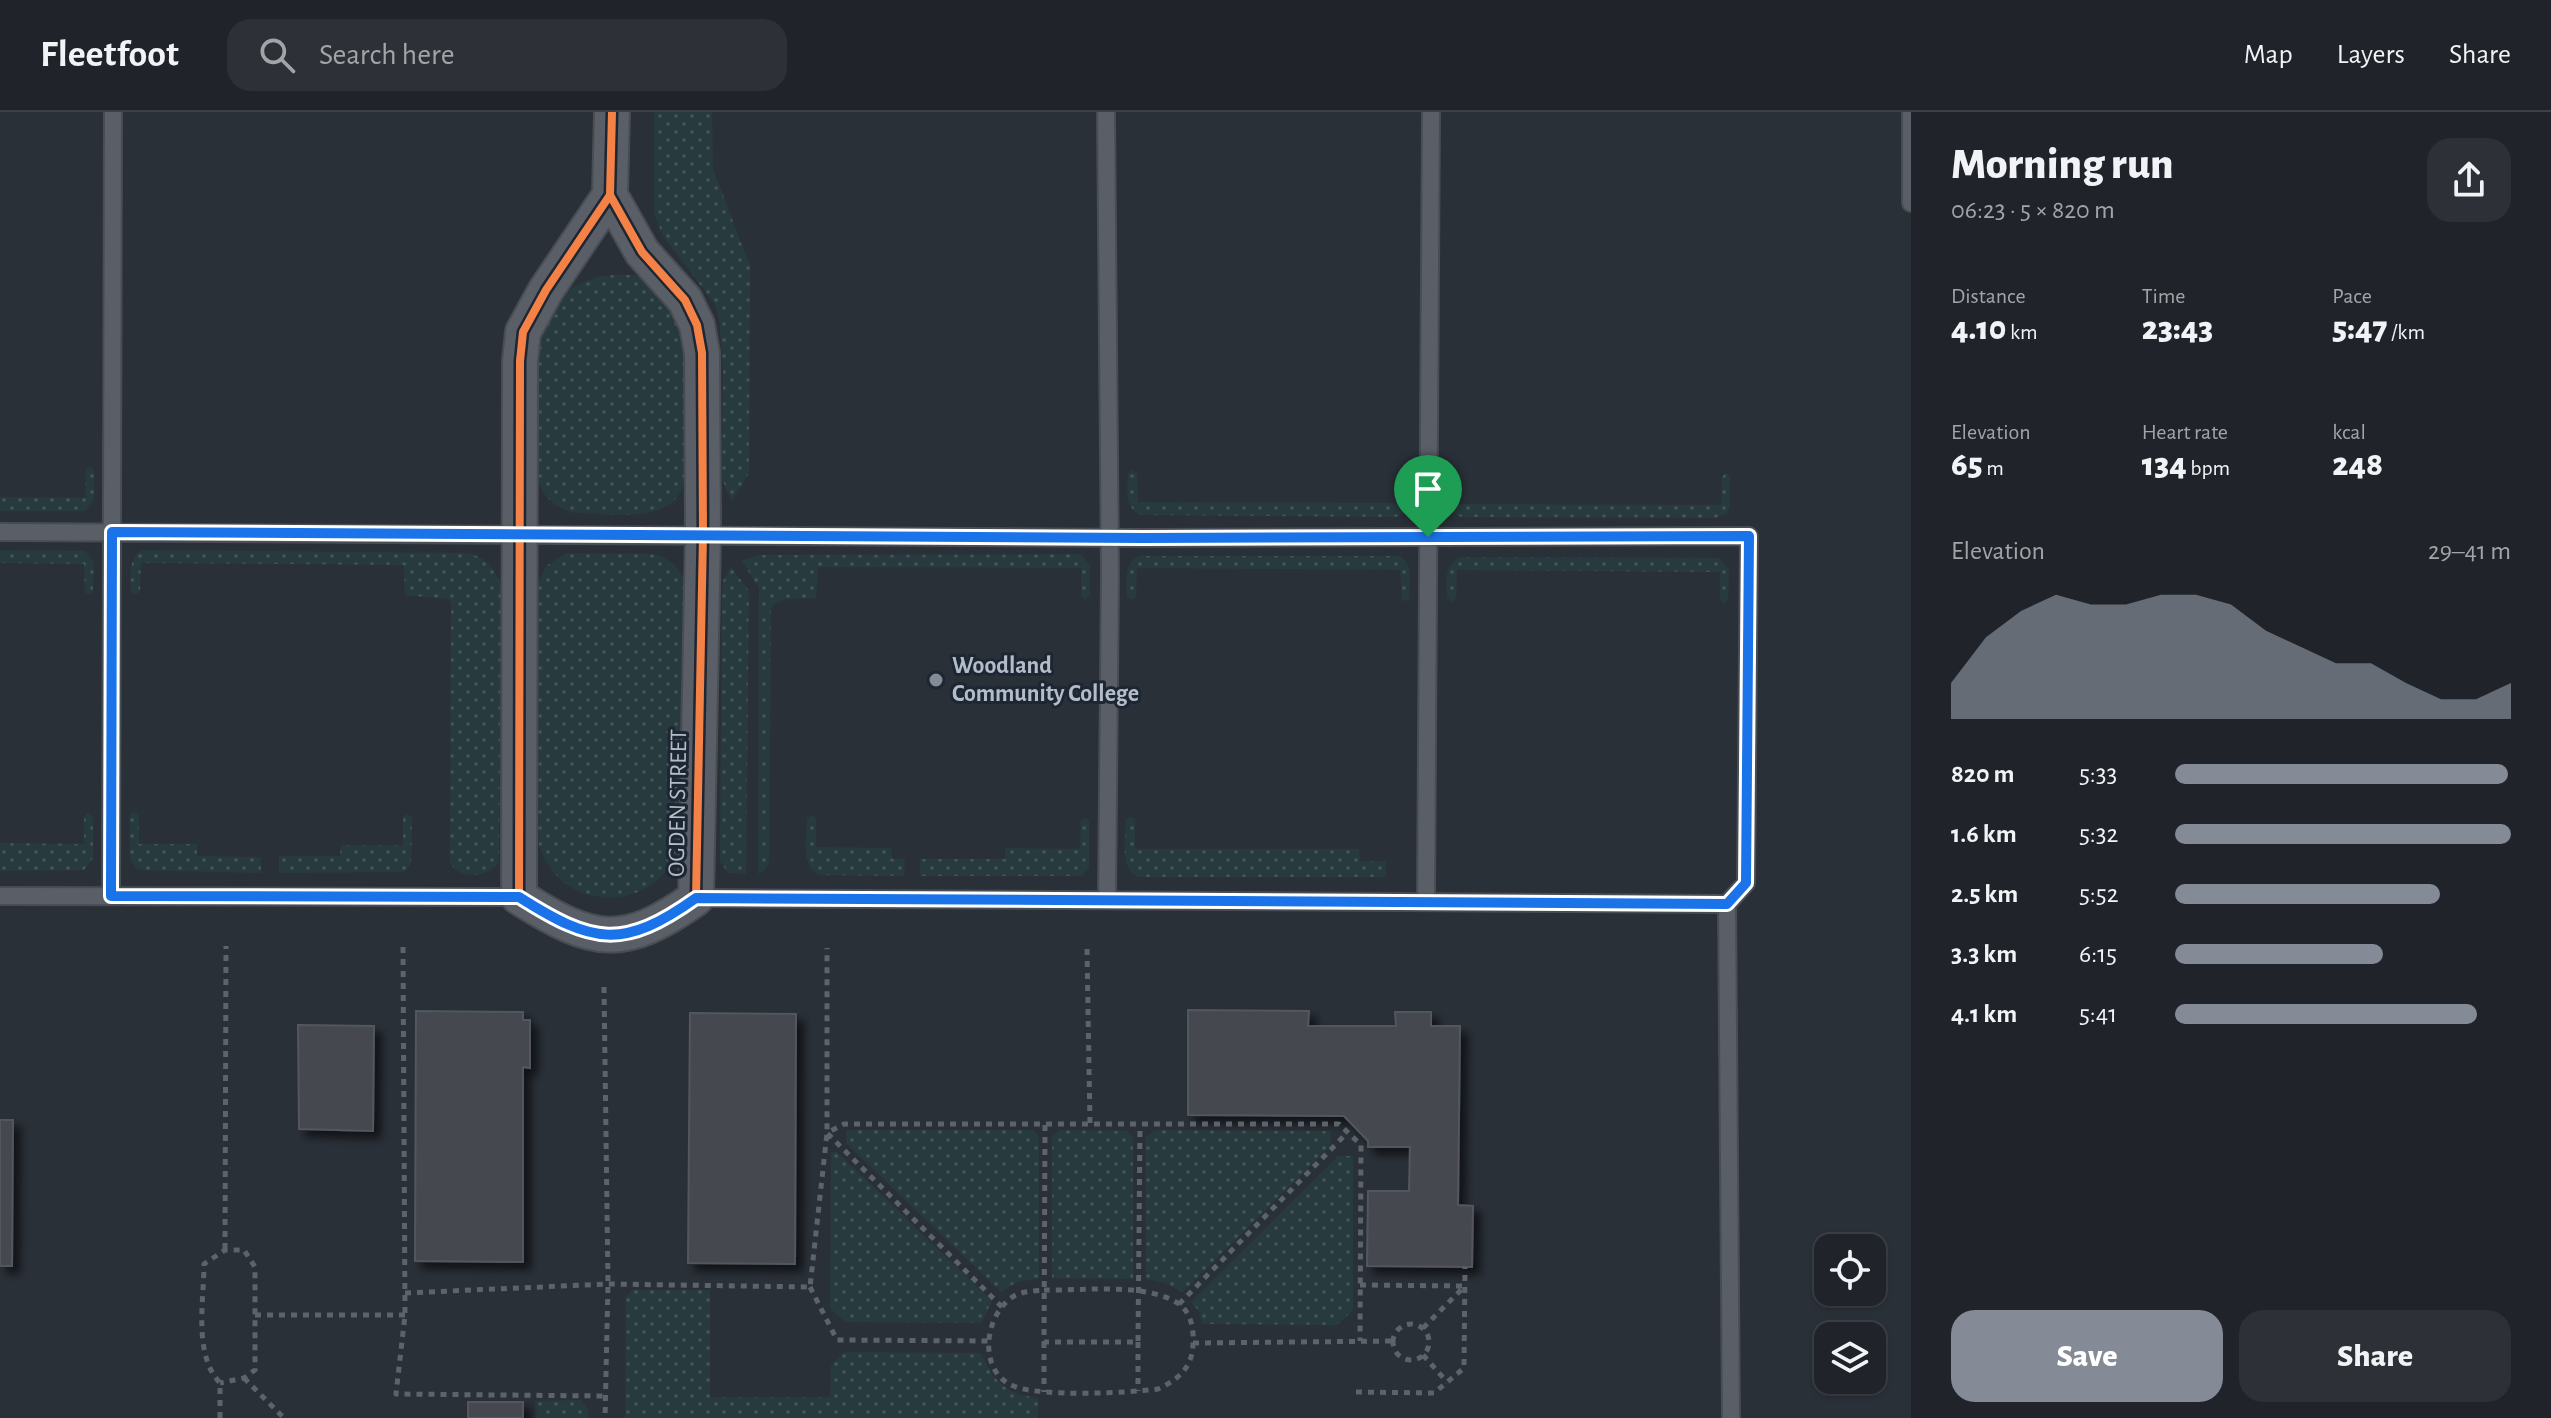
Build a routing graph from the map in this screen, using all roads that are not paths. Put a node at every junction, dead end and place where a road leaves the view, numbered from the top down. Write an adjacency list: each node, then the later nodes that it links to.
1 (113, 112): 9 (lane)
2 (612, 112): 6 (street)
3 (1106, 112): 12 (lane)
4 (1431, 112): 13 (lane)
5 (1911, 112): 7 (lane)
6 (610, 195): 10 (street); 11 (street, OGDEN STREET)
7 (1911, 203)
8 (0, 532): 9 (lane)
9 (112, 532): 10 (lane); 15 (lane)
10 (520, 535): 11 (lane); 16 (street)
11 (703, 535): 12 (lane); 17 (street, OGDEN STREET)
12 (1110, 536): 13 (lane); 18 (lane)
13 (1428, 537): 19 (lane); 20 (lane)
14 (0, 896): 15 (lane)
15 (111, 896): 16 (lane)
16 (519, 897): 17 (street, OGDEN STREET)
17 (696, 898): 18 (lane)
18 (1107, 899): 19 (lane)
19 (1426, 901): 20 (lane)
20 (1727, 904): 21 (lane)
21 (1731, 1418)

